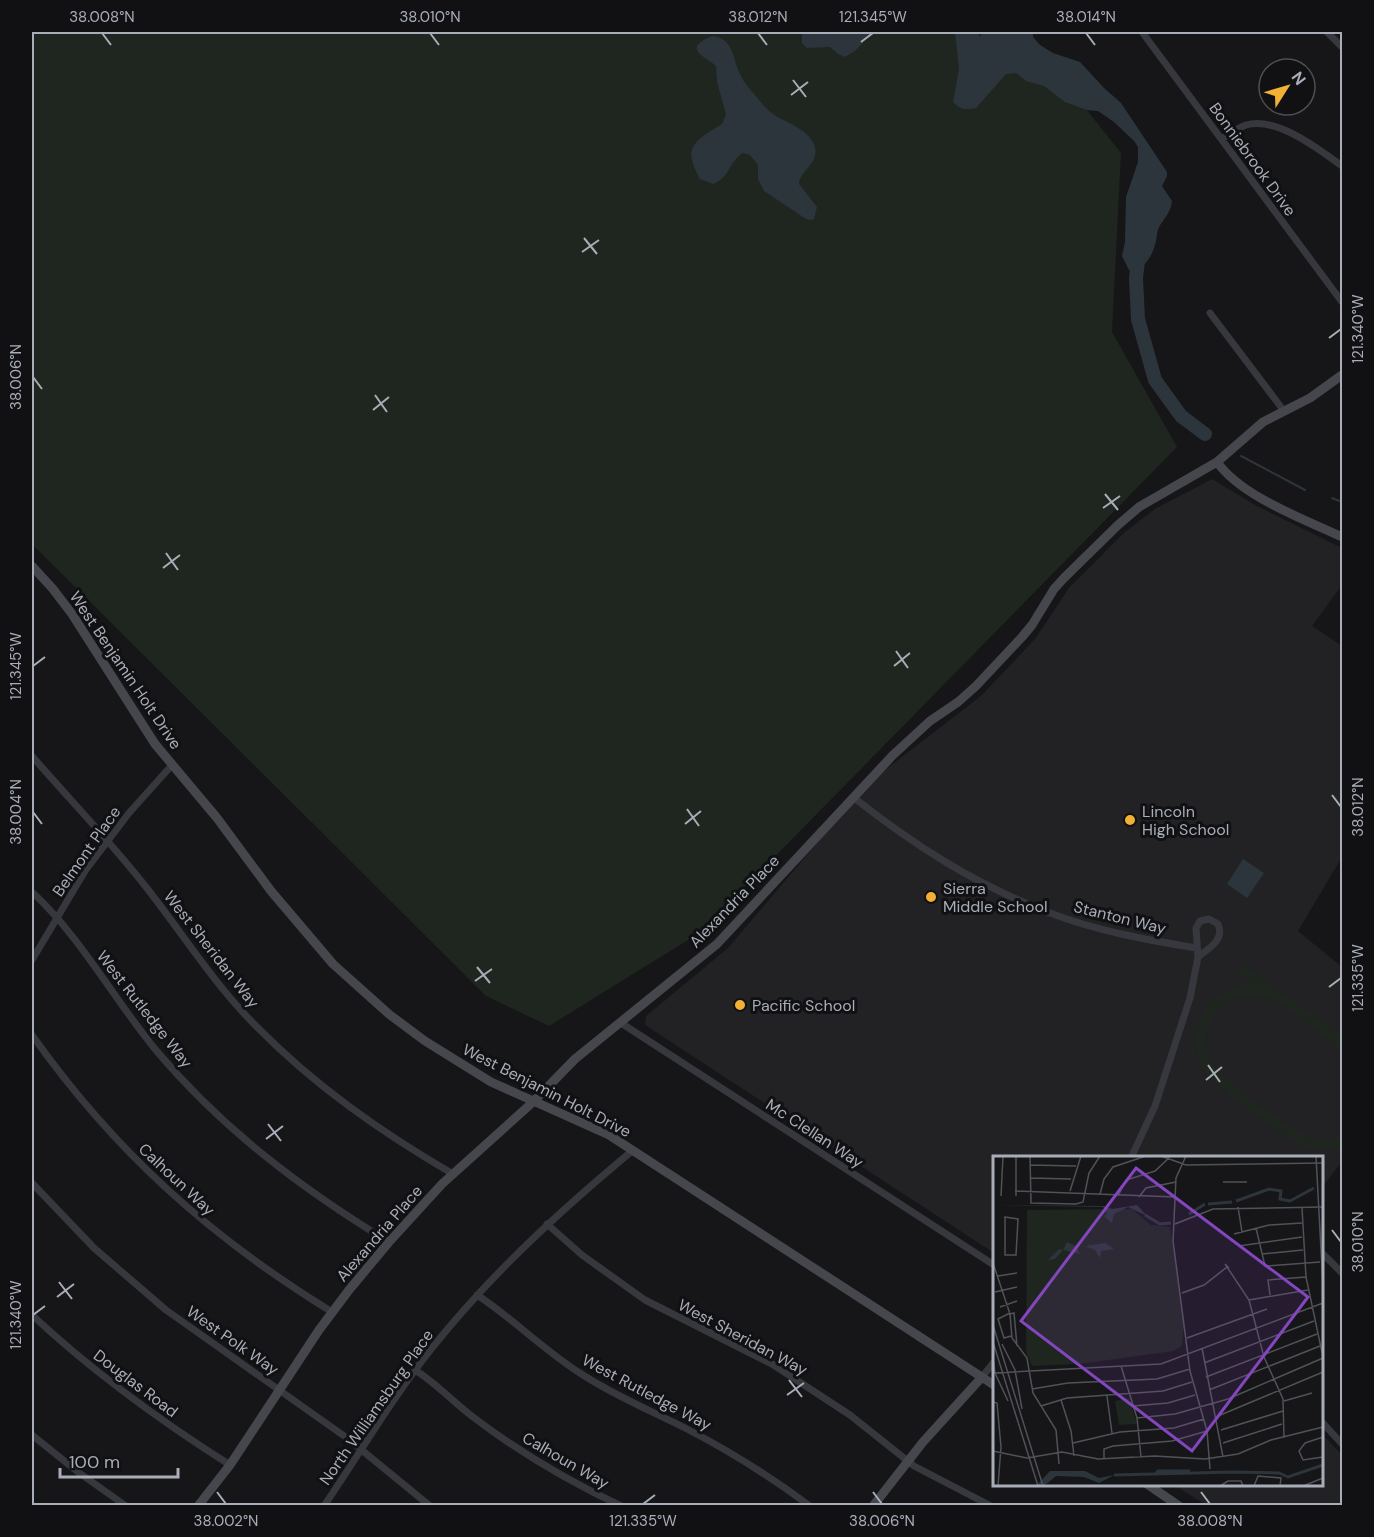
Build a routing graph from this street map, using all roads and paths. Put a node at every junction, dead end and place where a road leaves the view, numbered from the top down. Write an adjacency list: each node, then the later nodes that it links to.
1 (1142, 32): 4 (street, Bonniebrook Drive)
2 (1327, 32): 3 (street)
3 (1342, 47)
4 (1222, 139): 5 (street); 6 (street, Bonniebrook Drive)
5 (1342, 166)
6 (1342, 302)
7 (1210, 313): 9 (street)
8 (1342, 375): 9 (street, Alexandria Place)
9 (1284, 411): 10 (street, Alexandria Place)
10 (1217, 462): 11 (street); 15 (street, Alexandria Place)
11 (1342, 537)
12 (32, 566): 14 (street, West Benjamin Holt Drive)
13 (32, 756): 16 (street, West Sheridan Way)
14 (172, 765): 16 (street, Belmont Place); 24 (street, West Benjamin Holt Drive)
15 (853, 797): 19 (street, Stanton Way); 22 (street, Alexandria Place)
16 (108, 840): 18 (street, Belmont Place); 27 (street, West Sheridan Way)
17 (32, 892): 18 (street, West Rutledge Way)
18 (56, 918): 21 (street, Belmont Place); 30 (street, West Rutledge Way)
19 (1197, 948): 20 (street); 20 (street)
20 (1198, 957): 26 (street)
21 (32, 960)
22 (621, 1023): 24 (street, Alexandria Place); 32 (street, Mc Clellan Way)
23 (32, 1035): 35 (street, Calhoun Way)
24 (533, 1102): 25 (street, West Benjamin Holt Drive); 27 (street, Alexandria Place)
25 (632, 1151): 29 (street, North Williamsburg Place); 39 (street, West Benjamin Holt Drive)
26 (1132, 1156)
27 (453, 1174): 30 (street, Alexandria Place)
28 (32, 1183): 41 (street, West Polk Way)
29 (547, 1224): 34 (street, North Williamsburg Place); 46 (street, West Sheridan Way)
30 (389, 1242): 35 (street, Alexandria Place)
31 (1323, 1254): 33 (street)
32 (993, 1264)
33 (1342, 1273)
34 (477, 1295): 38 (street, North Williamsburg Place); 54 (street, West Rutledge Way)
35 (332, 1312): 41 (street, Alexandria Place)
36 (32, 1315): 47 (street, Douglas Road)
37 (993, 1363): 39 (street)
38 (415, 1370): 45 (street, North Williamsburg Place); 53 (street, Calhoun Way)
39 (982, 1377): 40 (street, West Benjamin Holt Drive); 46 (street)
40 (993, 1385)
41 (280, 1389): 45 (street, West Polk Way); 47 (street, Alexandria Place)
42 (1323, 1423): 44 (street)
43 (32, 1435): 49 (street)
44 (1342, 1444)
45 (361, 1449): 51 (street, North Williamsburg Place); 52 (street, West Polk Way)
46 (908, 1461): 55 (street); 56 (street, West Sheridan Way)
47 (230, 1465): 50 (street, Alexandria Place)
48 (1149, 1486): 57 (street)
49 (126, 1506)
50 (198, 1506)
51 (324, 1506)
52 (430, 1506)
53 (621, 1506)
54 (810, 1506)
55 (873, 1506)
56 (991, 1506)
57 (1179, 1506)

